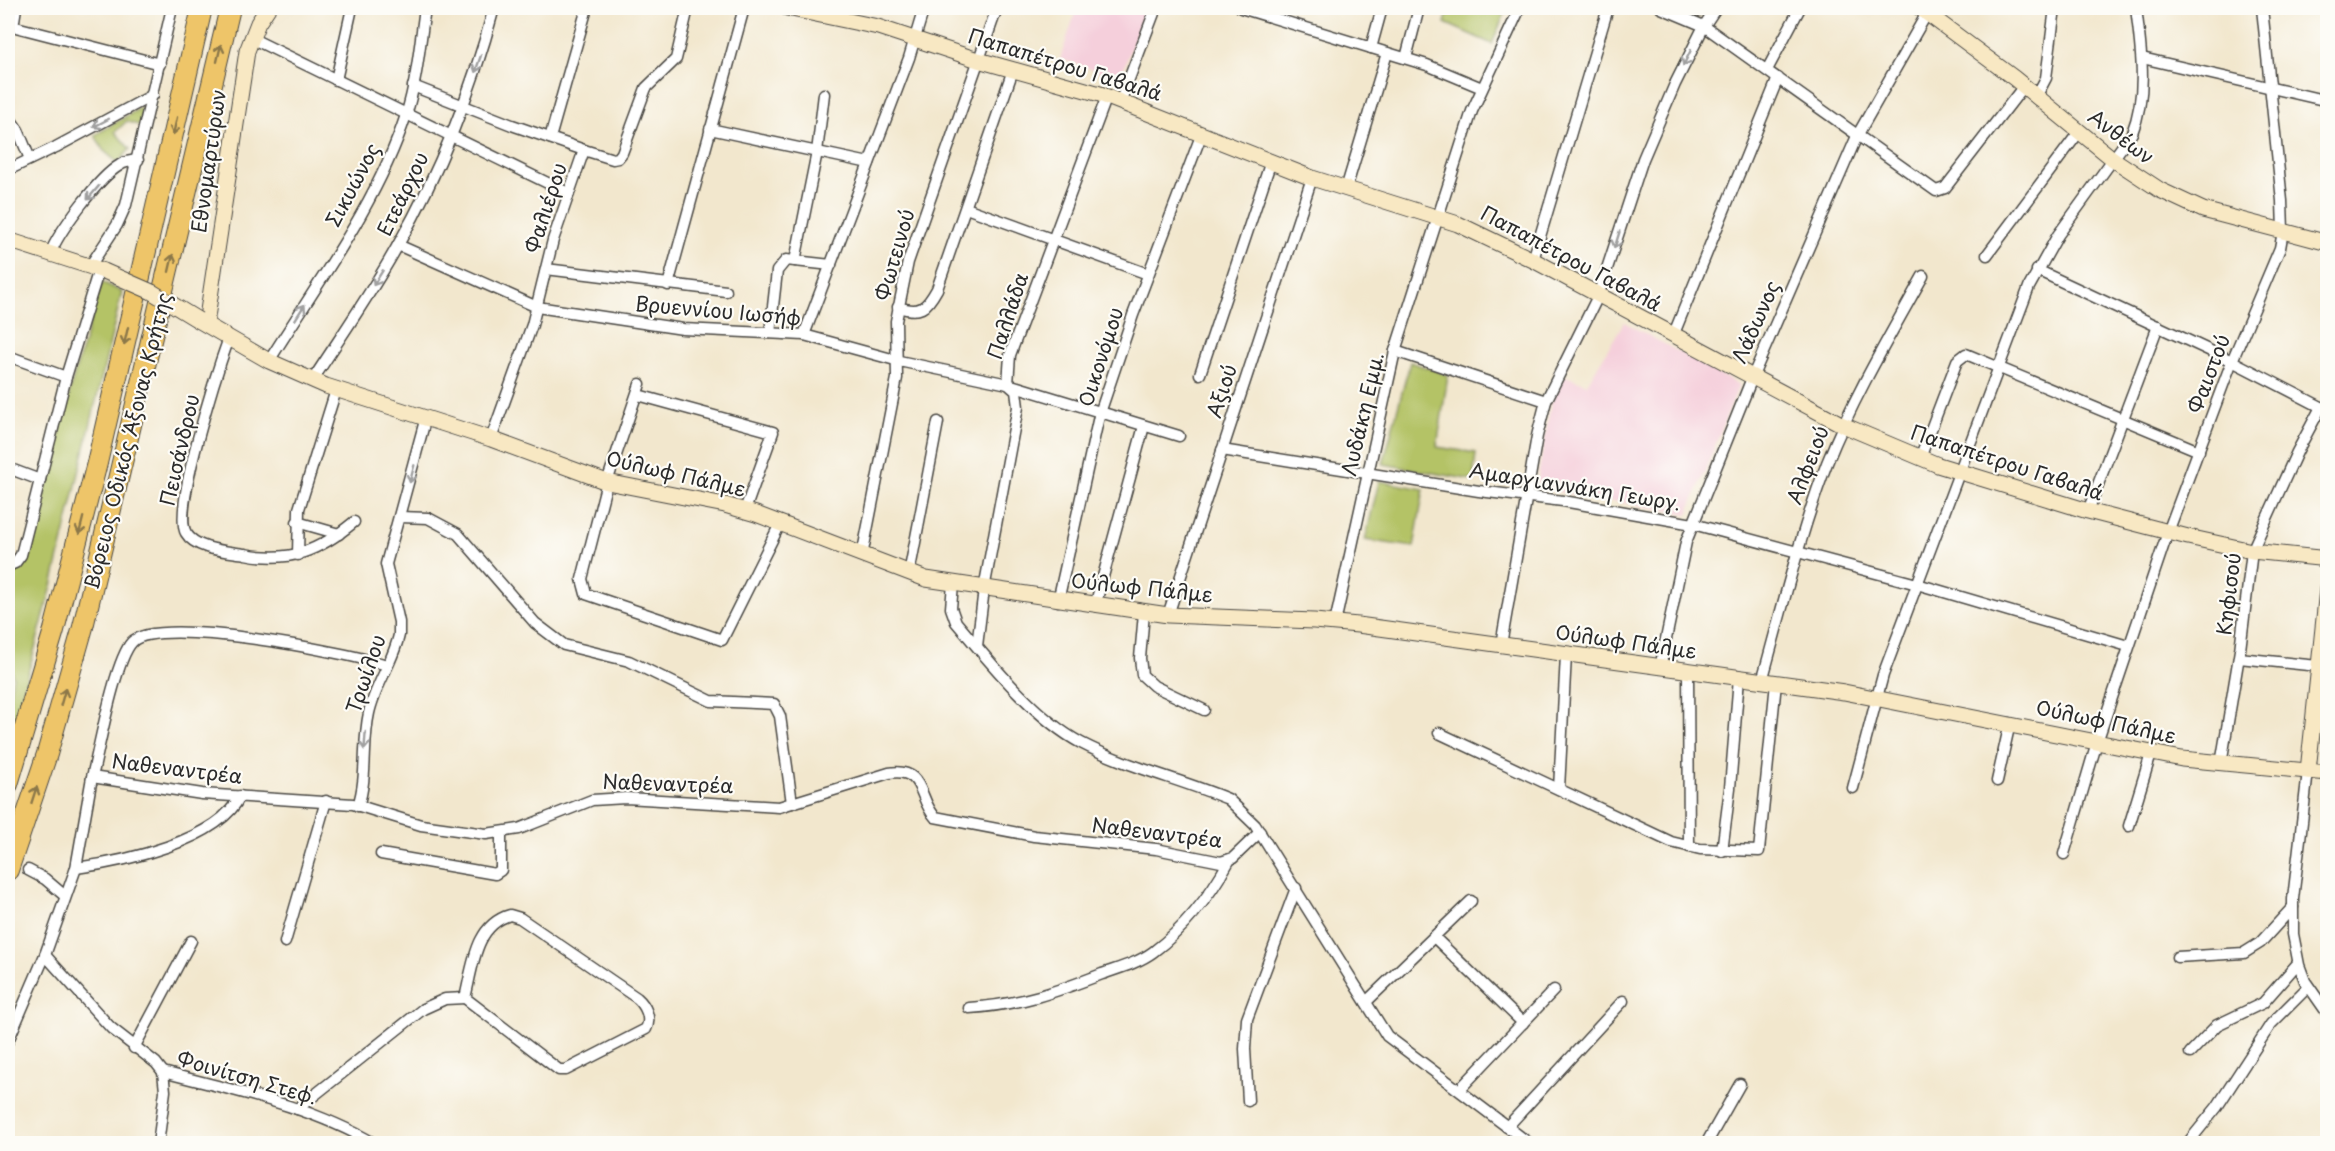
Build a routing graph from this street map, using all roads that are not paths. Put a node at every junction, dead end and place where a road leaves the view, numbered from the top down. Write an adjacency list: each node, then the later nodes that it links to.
1 (16, 8): 29 (street)
2 (172, 8): 38 (street)
3 (202, 8): 179 (highway, Βόρειος Οδικός Άξονας Κρήτης, one-way to 179)
4 (230, 8): 195 (highway, Βόρειος Οδικός Άξονας Κρήτης, one-way to 4)
5 (268, 8): 31 (street, Εθνομαρτύρων)
6 (352, 8): 42 (street)
7 (425, 8): 43 (street, Σικυώνος)
8 (494, 8): 52 (street, Ετεάρχου, one-way to 52)
9 (587, 8): 60 (street)
10 (688, 8): 61 (street, Φαλιέρου)
11 (744, 8): 55 (street)
12 (788, 8): 28 (street, Παπαπέτρου Γαβαλά)
13 (924, 8): 32 (street)
14 (997, 8): 37 (street, Φωτεινού)
15 (1156, 8): 50 (street, Παλλάδα)
16 (1241, 8): 33 (street)
17 (1382, 8): 33 (street)
18 (1419, 8): 35 (street)
19 (1520, 8): 45 (street, Λυδάκη Εμμ.)
20 (1608, 8): 81 (street)
21 (1661, 8): 30 (street)
22 (1716, 8): 30 (street)
23 (1800, 8): 40 (street)
24 (2055, 8): 49 (street)
25 (2136, 8): 36 (street)
26 (2262, 8): 46 (street, Φαιστού)
27 (1926, 9): 44 (street, Ανθέων); 59 (street, Λάδωνος)
28 (827, 12): 32 (street, Παπαπέτρου Γαβαλά)
29 (10, 26): 38 (street)
30 (1704, 26): 40 (street); 91 (street, one-way to 91)
31 (251, 38): 42 (street); 94 (street, Εθνομαρτύρων)
32 (915, 39): 37 (street, Παπαπέτρου Γαβαλά); 67 (street)
33 (1371, 48): 34 (street)
34 (1387, 53): 35 (street); 70 (street)
35 (1406, 58): 45 (street)
36 (2142, 58): 46 (street); 64 (street)
37 (978, 60): 39 (street, Παπαπέτρου Γαβαλά); 93 (street, Φωτεινού)
38 (160, 64): 48 (street)
39 (1013, 70): 50 (street, Παπαπέτρου Γαβαλά); 72 (street)
40 (1767, 70): 41 (street)
41 (1778, 78): 59 (street); 98 (street)
42 (336, 80): 53 (street)
43 (413, 86): 52 (street); 53 (street, Σικυώνος)
44 (2024, 86): 49 (street, Ανθέων); 59 (street)
45 (1482, 88): 73 (street, Λυδάκη Εμμ.)
46 (2270, 89): 51 (street); 74 (street, Φαιστού)
47 (824, 94): 62 (street)
48 (153, 95): 63 (street, one-way to 63); 65 (street)
49 (2036, 97): 56 (street, Ανθέων)
50 (1114, 98): 57 (street, Παπαπέτρου Γαβαλά); 75 (street, Παλλάδα)
51 (2328, 101)
52 (463, 106): 58 (street, Ετεάρχου); 60 (street)
53 (406, 114): 58 (street); 102 (street, Σικυώνος, one-way to 53)
54 (8, 116): 63 (street)
55 (710, 129): 62 (street); 89 (street)
56 (2079, 132): 64 (street, Ανθέων); 80 (street)
57 (1202, 133): 66 (street, Παπαπέτρου Γαβαλά); 87 (street, Οικονόμου)
58 (450, 135): 71 (street); 78 (street, Ετεάρχου)
59 (1857, 136): 108 (street, Λάδωνος)
60 (550, 138): 61 (street)
61 (584, 150): 71 (street, Φαλιέρου)
62 (817, 152): 67 (street); 82 (street)
63 (30, 159): 68 (street)
64 (2113, 159): 74 (street, Ανθέων); 86 (street)
65 (138, 160): 79 (street, one-way to 79); 84 (street)
66 (1271, 161): 69 (street, Παπαπέτρου Γαβαλά); 106 (street)
67 (868, 163): 83 (street)
68 (8, 170)
69 (1312, 178): 70 (street, Παπαπέτρου Γαβαλά); 122 (street, Αξιού)
70 (1346, 189): 73 (street, Παπαπέτρου Γαβαλά)
71 (568, 193): 85 (street, Φαλιέρου)
72 (966, 208): 75 (street); 93 (street)
73 (1439, 217): 81 (street, Παπαπέτρου Γαβαλά); 100 (street, Λυδάκη Εμμ.)
74 (2283, 231): 77 (street, Ανθέων); 104 (street, Φαιστού)
75 (1053, 239): 87 (street); 110 (street, Παλλάδα)
76 (8, 240): 79 (street, Ούλωφ Πάλμε)
77 (2328, 243)
78 (398, 245): 92 (street, Βρυεννίου Ιωσήφ); 109 (street, Ετεάρχου, one-way to 109)
79 (50, 254): 84 (street, Ούλωφ Πάλμε)
80 (1987, 255)
81 (1533, 260): 91 (street, Παπαπέτρου Γαβαλά)
82 (795, 261): 83 (street); 96 (street)
83 (831, 265): 97 (street)
84 (98, 269): 94 (street, Ούλωφ Πάλμε, bridge); 107 (street)
85 (546, 269): 89 (street); 92 (street, Φαλιέρου)
86 (2037, 270): 95 (street); 105 (street)
87 (1149, 274): 114 (street, Οικονόμου)
88 (1923, 276): 118 (street, Αλφειού)
89 (668, 285): 90 (street)
90 (726, 291)
91 (1598, 296): 98 (street, Παπαπέτρου Γαβαλά); 112 (street)
92 (537, 307): 96 (street, Βρυεννίου Ιωσήφ); 121 (street, Φαλιέρου)
93 (898, 307): 103 (street, Φωτεινού)
94 (202, 322): 99 (street, Ούλωφ Πάλμε)
95 (2158, 326): 104 (street); 116 (street)
96 (770, 333): 97 (street, Βρυεννίου Ιωσήφ)
97 (804, 335): 103 (street, Βρυεννίου Ιωσήφ)
98 (1672, 336): 108 (street, Παπαπέτρου Γαβαλά)
99 (229, 338): 102 (street, Ούλωφ Πάλμε); 142 (street, Πεισάνδρου)
100 (1395, 351): 112 (street); 126 (street, Λυδάκη Εμμ.)
101 (8, 356): 107 (street)
102 (269, 361): 109 (street, Ούλωφ Πάλμε)
103 (898, 361): 110 (street, Βρυεννίου Ιωσήφ); 143 (street, Φωτεινού)
104 (2232, 361): 113 (street); 123 (street, Φαιστού)
105 (2000, 367): 116 (street); 124 (street); 127 (street)
106 (1200, 374)
107 (66, 377): 128 (street)
108 (1752, 378): 118 (street, Παπαπέτρου Γαβαλά); 137 (street, Λάδωνος)
109 (312, 381): 111 (street, Ούλωφ Πάλμε)
110 (1008, 384): 114 (street, Βρυεννίου Ιωσήφ); 150 (street, Παλλάδα)
111 (336, 390): 115 (street, Ούλωφ Πάλμε); 134 (street)
112 (1546, 401): 130 (street)
113 (2324, 408): 141 (street, Κηφισού)
114 (1100, 413): 119 (street, Βρυεννίου Ιωσήφ); 151 (street, Οικονόμου)
115 (426, 417): 121 (street, Ούλωφ Πάλμε); 133 (street, Τρωίλου, one-way to 133)
116 (2123, 420): 123 (street); 132 (street)
117 (938, 422): 146 (street)
118 (1843, 425): 124 (street, Παπαπέτρου Γαβαλά); 140 (street, Αλφειού)
119 (1144, 426): 120 (street, Βρυεννίου Ιωσήφ); 152 (street)
120 (1179, 436)
121 (491, 438): 129 (street, Ούλωφ Πάλμε)
122 (1222, 450): 126 (street, Αμαργιαννάκη Γεωργ.); 155 (street, Αξιού)
123 (2199, 451): 138 (street, Φαιστού)
124 (1920, 458): 127 (street, Παπαπέτρου Γαβαλά)
125 (8, 468): 128 (street)
126 (1368, 472): 130 (street, Αμαργιαννάκη Γεωργ.); 156 (street, Λυδάκη Εμμ.)
127 (1959, 472): 132 (street, Παπαπέτρου Γαβαλά); 148 (street)
128 (40, 480): 145 (street)
129 (607, 482): 131 (street, Ούλωφ Πάλμε); 131 (street); 136 (street)
130 (1527, 496): 137 (street, Αμαργιαννάκη Γεωργ.); 157 (street)
131 (745, 510): 136 (street, Ούλωφ Πάλμε)
132 (2088, 511): 138 (street, Παπαπέτρου Γαβαλά)
133 (400, 517): 162 (street, Τρωίλου); 184 (street)
134 (297, 522): 139 (street); 142 (street)
135 (354, 522): 139 (street, Πεισάνδρου)
136 (780, 524): 143 (street, Ούλωφ Πάλμε)
137 (1693, 524): 140 (street, Αμαργιαννάκη Γεωργ.); 164 (street, Λάδωνος)
138 (2168, 532): 141 (street, Παπαπέτρου Γαβαλά); 159 (street, Φαιστού)
139 (339, 534): 142 (street, Πεισάνδρου)
140 (1798, 550): 148 (street, Αμαργιαννάκη Γεωργ.); 167 (street, Αλφειού)
141 (2252, 551): 144 (street, Παπαπέτρου Γαβαλά); 161 (street, Κηφισού)
142 (298, 555)
143 (862, 556): 146 (street, Ούλωφ Πάλμε)
144 (2328, 559)
145 (8, 567)
146 (909, 574): 149 (street, Ούλωφ Πάλμε)
147 (2328, 580): 153 (street)
148 (1917, 584): 159 (street, Αμαργιαννάκη Γεωργ.); 168 (street)
149 (953, 585): 150 (street, Ούλωφ Πάλμε); 158 (street)
150 (984, 589): 151 (street, Ούλωφ Πάλμε); 158 (street, Παλλάδα)
151 (1058, 600): 152 (street, Ούλωφ Πάλμε)
152 (1095, 606): 154 (street, Ούλωφ Πάλμε)
153 (2326, 611): 163 (street)
154 (1144, 613): 155 (street, Ούλωφ Πάλμε); 169 (street)
155 (1168, 615): 156 (street, Ούλωφ Πάλμε)
156 (1335, 623): 157 (street, Ούλωφ Πάλμε)
157 (1501, 645): 160 (street, Ούλωφ Πάλμε)
158 (977, 646): 187 (street)
159 (2128, 646): 172 (street, Φαιστού)
160 (1566, 655): 164 (street, Ούλωφ Πάλμε); 181 (street)
161 (2239, 658): 163 (street); 174 (street, Κηφισού)
162 (387, 665): 177 (street); 185 (street, Τρωίλου, one-way to 185)
163 (2318, 666): 175 (street)
164 (1660, 668): 165 (street, Ούλωφ Πάλμε)
165 (1688, 671): 166 (street, Ούλωφ Πάλμε); 189 (street)
166 (1739, 678): 167 (street, Ούλωφ Πάλμε); 190 (street)
167 (1769, 682): 168 (street, Ούλωφ Πάλμε); 190 (street, Αλφειού)
168 (1876, 697): 170 (street, Ούλωφ Πάλμε); 180 (street)
169 (1204, 710)
170 (2010, 723): 172 (street, Ούλωφ Πάλμε); 178 (street)
171 (1439, 733): 181 (street)
172 (2097, 742): 173 (street, Ούλωφ Πάλμε); 192 (street, Φαιστού)
173 (2151, 754): 174 (street, Ούλωφ Πάλμε); 186 (street)
174 (2221, 764): 175 (street, Ούλωφ Πάλμε)
175 (2308, 771): 176 (street, Ούλωφ Πάλμε); 200 (street)
176 (2328, 773)
177 (92, 777): 182 (street, Ναθεναντρέα); 194 (street, Ναθεναντρέα)
178 (1997, 781)
179 (8, 784)
180 (1853, 788)
181 (1559, 789): 189 (street)
182 (240, 796): 183 (street, Ναθεναντρέα); 194 (street)
183 (326, 801): 185 (street, Ναθεναντρέα); 203 (street)
184 (792, 803): 188 (street, Ναθεναντρέα); 193 (street, Ναθεναντρέα)
185 (358, 806): 188 (street, Ναθεναντρέα)
186 (2129, 826)
187 (1260, 832): 193 (street, Ναθεναντρέα); 197 (street)
188 (501, 833): 191 (street)
189 (1689, 847): 190 (street)
190 (1722, 851)
191 (381, 854)
192 (2064, 854)
193 (1228, 861): 212 (street)
194 (76, 868): 198 (street, Ναθεναντρέα)
195 (8, 870)
196 (28, 870): 198 (street)
197 (1296, 888): 211 (street); 221 (street)
198 (65, 897): 204 (street, Ναθεναντρέα)
199 (1471, 901): 201 (street)
200 (2293, 907): 205 (street); 206 (street)
201 (1434, 937): 211 (street); 214 (street)
202 (191, 941): 216 (street)
203 (285, 942)
204 (45, 955): 215 (street, Ναθεναντρέα); 216 (street, Φοινίτση Στεφ.)
205 (2177, 957)
206 (2298, 963): 207 (street); 217 (street)
207 (2308, 987): 213 (street); 228 (street)
208 (1554, 990): 214 (street)
209 (465, 998): 209 (street); 222 (street)
210 (1623, 1001): 223 (street)
211 (1366, 1002): 220 (street)
212 (969, 1008)
213 (2328, 1014)
214 (1523, 1023): 220 (street)
215 (8, 1041)
216 (134, 1048): 218 (street, Φοινίτση Στεφ.)
217 (2190, 1053)
218 (163, 1072): 222 (street, Φοινίτση Στεφ.); 224 (street)
219 (1740, 1084): 227 (street)
220 (1460, 1089): 223 (street)
221 (1248, 1101)
222 (297, 1109): 225 (street, Φοινίτση Στεφ.)
223 (1507, 1127): 226 (street)
224 (158, 1143)
225 (375, 1143)
226 (1530, 1143)
227 (1706, 1143)
228 (2187, 1143)

